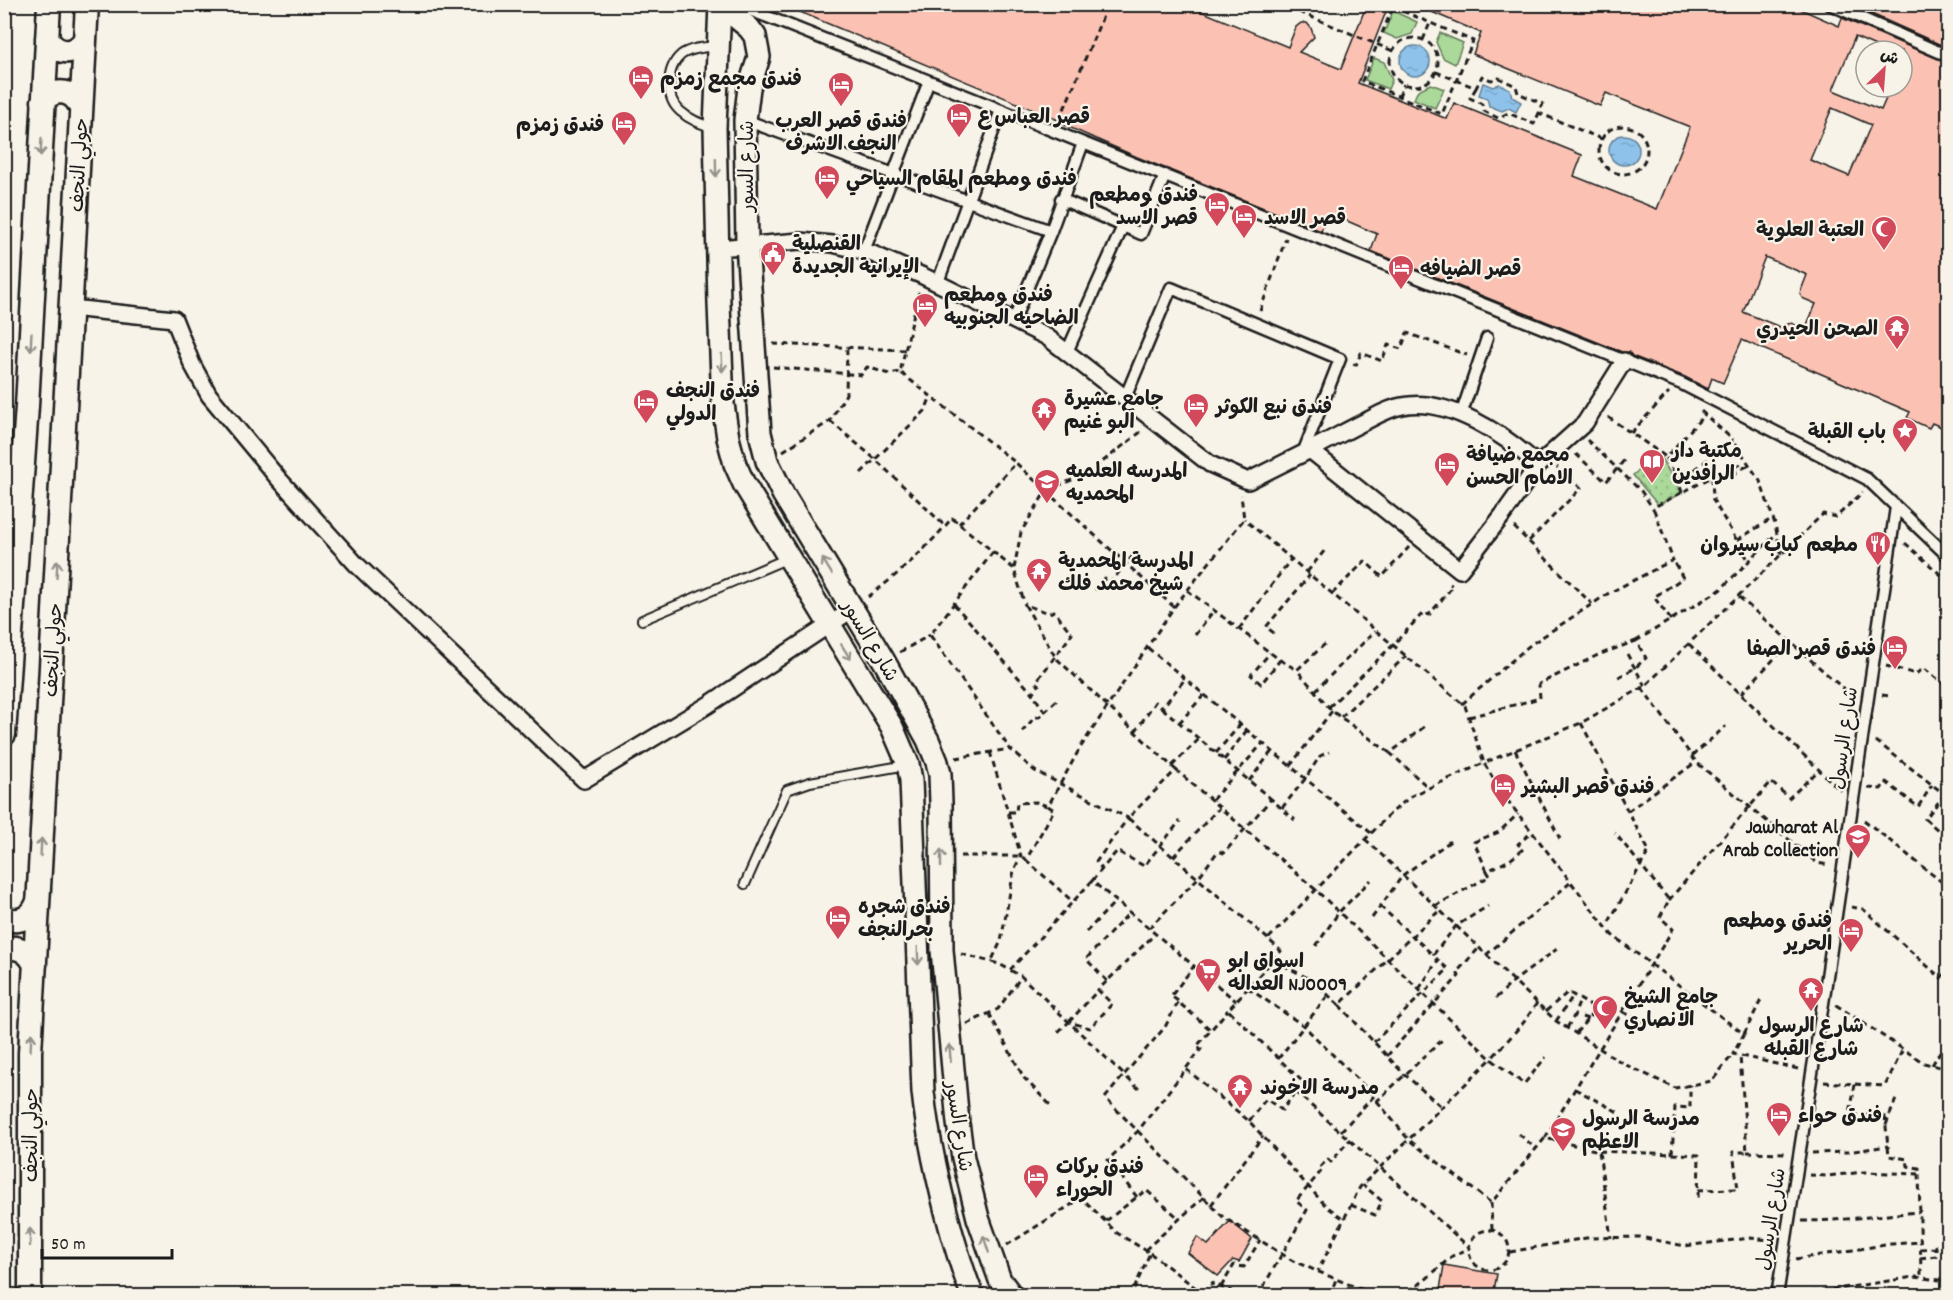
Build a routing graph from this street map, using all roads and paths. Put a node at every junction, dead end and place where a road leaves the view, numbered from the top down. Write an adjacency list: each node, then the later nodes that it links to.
1 (49, 4): 8 (main road)
2 (87, 4): 9 (main road, حولي النجف)
3 (735, 4): 17 (street)
4 (1108, 4): 27 (path)
5 (1280, 4): 11 (path)
6 (1829, 4): 14 (street)
7 (1430, 23): 10 (path); 11 (path); 16 (path)
8 (47, 38): 9 (main road); 21 (main road)
9 (85, 39): 22 (main road, حولي النجف)
10 (1424, 40): 13 (path); 15 (path)
11 (1377, 45): 13 (path); 20 (path)
12 (718, 46): 25 (main road, شارع السور); 26 (main road, شارع السور); 26 (lane)
13 (1393, 51): 18 (path)
14 (1948, 56)
15 (1436, 72): 16 (path); 18 (path)
16 (1456, 80): 19 (path); 20 (path)
17 (929, 81): 23 (street); 30 (street)
18 (1404, 84): 20 (path)
19 (1476, 88): 24 (path); 24 (path)
20 (1399, 96)
21 (44, 102): 22 (main road); 169 (main road, one-way to 169)
22 (81, 109): 42 (main road, حولي النجف)
23 (1001, 110): 27 (street); 33 (street)
24 (1539, 113): 28 (path)
25 (745, 120): 30 (street); 37 (main road, شارع السور)
26 (715, 128): 38 (main road, شارع السور, one-way to 38)
27 (1055, 131): 29 (street)
28 (1602, 140): 28 (path)
29 (1083, 142): 31 (street); 32 (street)
30 (893, 174): 33 (street); 39 (street)
31 (1165, 175): 34 (street); 35 (street)
32 (1061, 199): 35 (street); 36 (street)
33 (968, 201): 36 (street); 41 (street)
34 (1291, 225): 44 (path); 52 (street)
35 (1123, 226): 49 (street)
36 (1051, 231): 43 (street)
37 (747, 244): 38 (street); 39 (street); 46 (main road, شارع السور)
38 (718, 248): 100 (main road, شارع السور, one-way to 100)
39 (864, 251): 40 (street)
40 (924, 276): 41 (street); 48 (path)
41 (938, 282): 43 (street)
42 (71, 308): 121 (street); 238 (main road, حولي النجف, one-way to 42)
43 (1014, 320): 49 (street)
44 (1255, 324): 50 (street); 58 (street)
45 (1487, 338): 51 (street)
46 (754, 343): 47 (path); 53 (main road, شارع السور)
47 (847, 347): 48 (path); 55 (path)
48 (906, 350): 54 (path)
49 (1067, 352): 58 (street)
50 (1340, 359): 51 (path); 67 (street)
51 (1480, 359): 61 (street)
52 (1624, 361): 59 (street); 80 (street)
53 (756, 365): 55 (path); 71 (main road, شارع السور)
54 (900, 372): 55 (path); 57 (path)
55 (848, 374): 62 (path)
56 (1673, 388): 65 (path)
57 (931, 396): 70 (path); 73 (path)
58 (1125, 398): 63 (street)
59 (1595, 407): 64 (street); 65 (path)
60 (1705, 414): 68 (path)
61 (1461, 415): 67 (street); 72 (street)
62 (830, 421): 70 (path); 71 (path)
63 (1155, 421): 77 (street); 81 (path)
64 (1577, 430): 66 (street); 75 (path)
65 (1631, 433): 68 (path)
66 (1563, 442): 72 (street); 75 (path)
67 (1307, 451): 77 (street); 92 (street)
68 (1666, 457): 79 (path)
69 (1626, 458): 75 (path)
70 (875, 459): 76 (path); 89 (path)
71 (767, 461): 117 (main road, شارع السور, one-way to 71)
72 (1542, 462): 85 (street); 94 (path)
73 (1016, 463): 81 (path); 88 (path)
74 (1750, 465): 78 (path); 79 (path); 86 (path)
75 (1616, 468): 84 (path)
76 (861, 473)
77 (1240, 477): 87 (path)
78 (1712, 477): 82 (path); 93 (path)
79 (1679, 482): 82 (path)
80 (1871, 484): 83 (street); 98 (path)
81 (1047, 491): 104 (path); 105 (path)
82 (1682, 493): 84 (path)
83 (1896, 507): 90 (street, شارع الرسول); 99 (street)
84 (1654, 510): 102 (path)
85 (1502, 516): 94 (path); 106 (street)
86 (1773, 518): 91 (path); 93 (path)
87 (1244, 519): 101 (path); 110 (path)
88 (959, 524): 89 (path); 96 (path)
89 (945, 525): 117 (path)
90 (1893, 532): 108 (path); 139 (street, شارع الرسول)
91 (1777, 533): 98 (path); 103 (path)
92 (1418, 537): 106 (street); 111 (path)
93 (1737, 540): 103 (path)
94 (1529, 541): 114 (path)
95 (1324, 550): 107 (path)
96 (993, 552): 105 (path); 113 (path)
97 (1136, 552): 104 (path)
98 (1781, 555): 112 (path)
99 (1948, 556)
100 (788, 558): 119 (lane); 121 (main road, شارع السور)
101 (1291, 559): 107 (path); 122 (path)
102 (1673, 560): 114 (path); 120 (path)
103 (1749, 561): 120 (path)
104 (1126, 563): 109 (path); 116 (path)
105 (1014, 569): 115 (path)
106 (1460, 570): 131 (path)
107 (1308, 574): 111 (path); 124 (path)
108 (1948, 581)
109 (1095, 590)
110 (1187, 590): 116 (path); 118 (path)
111 (1332, 594): 123 (path)
112 (1738, 596): 128 (path); 130 (path)
113 (954, 604): 125 (path); 147 (path)
114 (1592, 604): 151 (path)
115 (1025, 605): 136 (path); 136 (path)
116 (1174, 607): 132 (path)
117 (853, 609): 121 (street); 138 (main road, شارع السور)
118 (1214, 610): 122 (path); 126 (path)
119 (642, 620)
120 (1671, 620): 127 (path)
121 (829, 625): 186 (main road, شارع السور, one-way to 186)
122 (1239, 629): 133 (path)
123 (1376, 631): 131 (path); 146 (path)
124 (1275, 633)
125 (930, 635): 138 (path); 174 (path)
126 (1195, 635)
127 (1636, 641): 140 (path); 159 (path)
128 (1790, 642): 148 (path); 155 (path)
129 (1325, 644): 141 (path)
130 (1689, 644): 144 (path); 148 (path)
131 (1393, 645): 135 (path); 153 (path)
132 (1148, 648): 142 (path); 152 (path)
133 (1270, 652): 137 (path); 137 (path)
134 (1627, 654): 140 (path)
135 (1406, 656): 151 (path); 158 (path)
136 (1056, 658): 147 (path); 152 (path)
137 (1280, 660): 141 (path)
138 (884, 661): 183 (main road, شارع السور)
139 (1873, 663): 145 (path); 155 (street, شارع الرسول)
140 (1635, 668): 143 (path); 144 (path)
141 (1297, 670): 146 (path)
142 (1185, 679): 149 (path); 154 (path)
143 (1615, 679)
144 (1644, 687): 161 (path); 181 (path)
145 (1948, 687)
146 (1315, 691): 153 (path)
147 (1032, 693): 157 (path)
148 (1741, 694): 190 (path)
149 (1204, 695): 160 (path); 162 (path)
150 (1058, 699): 157 (path)
151 (1462, 704): 159 (path)
152 (1109, 707): 168 (path); 194 (path)
153 (1329, 707): 156 (path)
154 (1162, 708): 160 (path); 168 (path)
155 (1866, 708): 166 (street, شارع الرسول)
156 (1332, 711): 158 (path); 188 (path)
157 (1045, 712): 167 (path)
158 (1341, 717): 180 (path)
159 (1469, 717): 185 (path)
160 (1179, 723): 171 (path)
161 (1581, 723): 175 (path); 207 (path)
162 (1240, 725): 165 (path); 179 (path)
163 (1726, 726): 181 (path)
164 (1424, 727): 180 (path)
165 (1247, 730): 173 (path); 182 (path)
166 (1863, 731): 195 (path); 196 (street, شارع الرسول)
167 (1022, 732)
168 (1135, 732): 187 (path)
169 (4, 734)
170 (1944, 737): 172 (path)
171 (1198, 739): 179 (path); 187 (path)
172 (1948, 741)
173 (1263, 743): 176 (path); 191 (path)
174 (1010, 749): 177 (path); 194 (path)
175 (1515, 750): 185 (path); 218 (path)
176 (1272, 751): 188 (path); 193 (path)
177 (990, 752): 183 (path); 206 (path)
178 (1329, 752): 192 (path)
179 (1216, 753): 182 (path)
180 (1390, 753): 197 (path)
181 (1692, 756): 184 (path)
182 (1224, 760): 191 (path)
183 (937, 762): 221 (main road, شارع السور)
184 (1696, 762): 203 (path); 207 (path)
185 (1484, 763): 197 (path); 208 (path)
186 (908, 764): 234 (lane); 393 (main road, شارع السور, one-way to 393)
187 (1172, 766): 189 (path)
188 (1290, 766): 192 (path)
189 (1176, 770): 200 (path); 209 (path)
190 (1819, 770): 202 (path); 203 (path)
191 (1238, 772): 193 (path); 200 (path)
192 (1305, 779): 205 (path); 215 (path)
193 (1249, 781): 199 (path)
194 (1061, 784): 201 (path); 209 (path)
195 (1932, 785): 196 (path); 198 (path)
196 (1854, 787): 202 (street, شارع الرسول)
197 (1429, 788): 215 (path)
198 (1947, 796): 212 (path)
199 (1271, 799): 205 (path); 213 (path)
200 (1212, 801): 204 (path)
201 (1048, 806): 206 (path); 224 (path)
202 (1852, 806): 226 (street, شارع الرسول); 235 (path)
203 (1749, 807): 226 (path); 237 (path)
204 (1220, 808): 213 (path); 223 (path)
205 (1282, 808): 210 (path)
206 (1008, 812): 222 (path)
207 (1628, 812): 225 (path)
208 (1518, 814): 214 (path); 228 (path)
209 (1128, 818): 220 (path); 227 (path)
210 (1295, 820)
211 (1180, 821): 220 (path)
212 (1948, 828)
213 (1245, 829): 230 (path); 236 (path)
214 (1532, 832): 228 (path); 233 (path)
215 (1371, 833): 217 (path)
216 (1615, 833): 225 (path)
217 (1365, 839): 229 (path); 236 (path)
218 (1560, 839)
219 (1452, 840): 229 (path)
220 (1160, 845): 223 (path); 227 (path)
221 (941, 856): 222 (path); 261 (main road, شارع السور, one-way to 221)
222 (1021, 856): 224 (path); 267 (path)
223 (1173, 857): 230 (path)
224 (1026, 860): 239 (path)
225 (1641, 865): 237 (path); 251 (path)
226 (1843, 866): 241 (street, شارع الرسول)
227 (1102, 869): 232 (path)
228 (1487, 871): 243 (path)
229 (1403, 875): 242 (path); 243 (path)
230 (1198, 878): 252 (path); 256 (path)
231 (1371, 880): 247 (path)
232 (1092, 881): 239 (path); 240 (path)
233 (1571, 882): 251 (path); 263 (path)
234 (745, 884)
235 (1948, 888)
236 (1316, 890): 247 (path); 256 (path)
237 (1669, 900): 268 (path)
238 (38, 901): 248 (main road); 269 (main road, حولي النجف)
239 (1072, 901): 272 (path)
240 (1116, 901): 246 (path); 253 (path)
241 (1837, 905): 271 (path); 282 (street, شارع الرسول)
242 (1380, 906): 249 (path); 255 (path)
243 (1435, 906): 245 (path)
244 (1488, 906): 250 (path)
245 (1440, 910): 250 (path); 255 (path)
246 (1130, 912): 252 (path); 274 (path)
247 (1339, 912): 257 (path); 264 (path)
248 (4, 918)
249 (1372, 918)
250 (1456, 926): 258 (path); 262 (path)
251 (1606, 927): 268 (path)
252 (1149, 928): 254 (path)
253 (1086, 932)
254 (1156, 934): 270 (path); 274 (path)
255 (1412, 935): 262 (path); 264 (path)
256 (1268, 939): 265 (path)
257 (1316, 946)
258 (1480, 948): 263 (path); 288 (path)
259 (4, 949): 269 (main road)
260 (1557, 949): 275 (path)
261 (942, 950): 267 (path); 305 (main road, شارع السور)
262 (1432, 955): 266 (path)
263 (1486, 955): 275 (path)
264 (1387, 959): 277 (path); 290 (path)
265 (1274, 960): 276 (path); 280 (path)
266 (1438, 960): 277 (path); 279 (path)
267 (992, 962): 272 (path)
268 (1652, 964): 294 (path); 308 (path)
269 (35, 965): 392 (main road, حولي النجف, one-way to 269)
270 (1194, 966): 286 (path); 287 (path)
271 (1948, 969)
272 (1010, 970): 273 (path)
273 (1021, 976): 295 (path); 299 (path)
274 (1107, 981): 278 (path)
275 (1514, 981): 283 (path); 289 (path)
276 (1248, 988): 286 (path); 302 (path)
277 (1419, 989): 279 (path)
278 (1098, 990): 299 (path); 299 (path)
279 (1423, 993): 288 (path); 311 (path)
280 (1329, 994): 290 (path); 302 (path)
281 (1573, 996): 284 (path); 293 (path); 298 (path)
282 (1824, 997): 313 (path); 325 (street, شارع الرسول)
283 (1497, 998)
284 (1580, 1000): 291 (path); 303 (path)
285 (1761, 1000): 308 (path)
286 (1236, 1001): 292 (path)
287 (1178, 1002): 304 (path); 324 (path)
288 (1434, 1003): 315 (path); 319 (path)
289 (1537, 1003): 293 (path); 319 (path)
290 (1339, 1005): 311 (path)
291 (1596, 1009): 297 (path); 300 (path)
292 (1228, 1010): 304 (path); 318 (path)
293 (1546, 1011): 298 (path)
294 (1623, 1012): 300 (path); 301 (path)
295 (989, 1013): 305 (path); 335 (path)
296 (1582, 1017): 297 (path)
297 (1588, 1020): 307 (path)
298 (1556, 1021): 303 (path)
299 (1070, 1022): 306 (path); 324 (path)
300 (1617, 1022): 312 (path)
301 (1649, 1024)
302 (1304, 1026): 318 (path); 331 (path)
303 (1567, 1028): 307 (path)
304 (1211, 1030): 321 (path)
305 (949, 1032): 382 (main road, شارع السور, one-way to 305)
306 (1058, 1032)
307 (1576, 1034): 312 (path)
308 (1744, 1034): 314 (path)
309 (1442, 1040): 323 (path)
310 (1948, 1040): 320 (path)
311 (1374, 1042): 315 (path)
312 (1600, 1049): 327 (path); 329 (path)
313 (1903, 1049): 320 (path); 326 (path)
314 (1733, 1054): 316 (path); 327 (path)
315 (1387, 1056): 323 (path)
316 (1740, 1056): 325 (path); 349 (path)
317 (1546, 1057): 319 (path)
318 (1278, 1059): 330 (path)
319 (1491, 1059): 334 (path)
320 (1932, 1065): 322 (path)
321 (1186, 1069): 337 (path); 339 (path)
322 (1948, 1069)
323 (1404, 1074): 333 (path); 334 (path)
324 (1124, 1075): 328 (path); 339 (path)
325 (1811, 1077): 326 (path); 351 (street, شارع الرسول)
326 (1855, 1084): 338 (path)
327 (1690, 1085): 350 (path)
328 (1139, 1089)
329 (1575, 1089): 336 (path); 343 (path)
330 (1296, 1092): 337 (path); 340 (path)
331 (1374, 1096): 333 (path); 340 (path)
332 (1896, 1099): 338 (path)
333 (1377, 1101): 345 (path)
334 (1442, 1107): 345 (path)
335 (1053, 1108)
336 (1620, 1113)
337 (1249, 1121): 342 (path)
338 (1886, 1127): 346 (path)
339 (1138, 1131): 358 (path); 359 (path)
340 (1341, 1131): 344 (path)
341 (1519, 1134): 347 (path)
342 (1263, 1136): 355 (path); 362 (path)
343 (1545, 1138): 347 (path); 348 (path)
344 (1350, 1139): 352 (path); 355 (path)
345 (1409, 1140): 352 (path); 361 (path)
346 (1888, 1146): 351 (path); 354 (path)
347 (1536, 1149): 361 (path)
348 (1599, 1151): 350 (path); 371 (path)
349 (1747, 1152): 351 (path); 357 (path)
350 (1672, 1154): 357 (path)
351 (1799, 1154): 353 (street, شارع الرسول)
352 (1381, 1167): 356 (path); 375 (path)
353 (1796, 1174): 354 (path); 368 (street, شارع الرسول)
354 (1920, 1174): 364 (path)
355 (1309, 1185): 366 (path); 381 (path)
356 (1362, 1185): 363 (path); 363 (path)
357 (1698, 1190): 360 (path)
358 (1137, 1197): 365 (path); 367 (path)
359 (1204, 1197): 362 (path); 365 (path)
360 (1698, 1201)
361 (1491, 1203): 369 (path)
362 (1211, 1205): 372 (path)
363 (1351, 1205): 366 (path)
364 (1920, 1212): 368 (path); 374 (path)
365 (1180, 1219): 378 (path)
366 (1344, 1219): 385 (path)
367 (1106, 1221): 378 (path); 382 (path)
368 (1788, 1222): 373 (street, شارع الرسول)
369 (1492, 1230): 375 (path); 379 (path)
370 (1948, 1237): 376 (path)
371 (1611, 1238): 373 (path); 379 (path)
372 (1260, 1240): 381 (path); 389 (path)
373 (1785, 1241): 384 (street, شارع الرسول)
374 (1920, 1242): 377 (path); 384 (path)
375 (1470, 1248): 379 (path); 387 (path)
376 (1936, 1248): 377 (path); 383 (path)
377 (1920, 1249): 383 (path)
378 (1145, 1250): 380 (path)
379 (1510, 1252)
380 (1150, 1253): 390 (path); 395 (path)
381 (1281, 1253): 385 (path); 398 (path)
382 (990, 1256): 394 (main road, شارع السور)
383 (1920, 1258): 386 (path)
384 (1782, 1260): 391 (street, شارع الرسول)
385 (1318, 1272): 387 (path)
386 (1921, 1278): 388 (path); 391 (path)
387 (1336, 1279): 399 (path)
388 (1948, 1281)
389 (1221, 1287): 396 (path); 397 (path)
390 (1200, 1295)
391 (1777, 1295)
392 (30, 1296)
393 (973, 1296)
394 (1012, 1296)
395 (1131, 1296)
396 (1207, 1296)
397 (1229, 1296)
398 (1258, 1296)
399 (1330, 1296)

